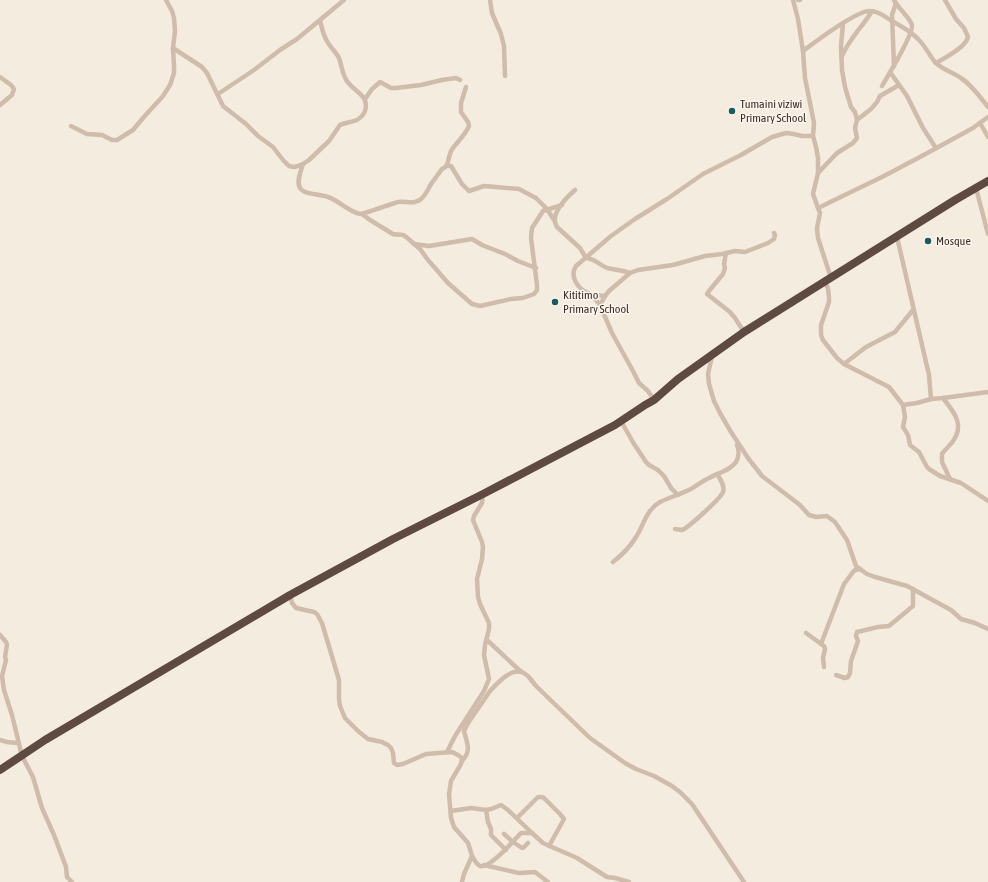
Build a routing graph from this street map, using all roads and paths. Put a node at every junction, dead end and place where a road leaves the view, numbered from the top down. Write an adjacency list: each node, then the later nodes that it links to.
1 (166, 0): 13 (street)
2 (344, 0): 9 (street)
3 (490, 0): 19 (street)
4 (793, 0): 14 (street)
5 (945, 0): 16 (street)
6 (895, 3): 8 (street); 10 (street); 12 (street)
7 (872, 11): 8 (street); 11 (street); 15 (street)
8 (882, 15): 10 (street)
9 (320, 21): 25 (street); 26 (street)
10 (891, 21): 12 (street); 17 (street)
11 (843, 23): 14 (street); 15 (street)
12 (911, 32): 16 (street); 17 (street)
13 (173, 48): 25 (street); 32 (street)
14 (803, 51): 33 (street)
15 (842, 56): 30 (street)
16 (936, 63): 28 (street)
17 (894, 66): 18 (street)
18 (890, 72): 22 (street); 23 (street)
19 (505, 76)
20 (0, 77): 27 (street)
21 (460, 80): 26 (street)
22 (899, 85): 30 (street); 35 (street)
23 (882, 86)
24 (466, 87): 37 (street)
25 (218, 94): 36 (street)
26 (365, 99): 36 (street)
27 (0, 105)
28 (988, 107)
29 (988, 118): 31 (street)
30 (857, 120): 38 (street)
31 (980, 124): 34 (street); 35 (street)
32 (71, 126)
33 (813, 136): 38 (street); 52 (street)
34 (988, 137)
35 (936, 148): 43 (street)
36 (303, 164): 45 (street)
37 (446, 166): 44 (street); 45 (street)
38 (818, 173): 43 (street)
39 (988, 181): 40 (highway)
40 (976, 188): 48 (street); 49 (highway)
41 (575, 190): 42 (street)
42 (562, 205): 44 (street); 46 (street)
43 (818, 208): 55 (street)
44 (547, 209): 46 (street); 53 (street)
45 (362, 214): 50 (street)
46 (554, 220): 52 (street)
47 (774, 233): 51 (street)
48 (988, 234)
49 (897, 237): 55 (highway); 59 (street)
50 (414, 244): 53 (street); 53 (street)
51 (726, 253): 54 (street); 60 (street)
52 (586, 258): 54 (street); 56 (street)
53 (536, 268)
54 (630, 273): 57 (street)
55 (828, 280): 60 (highway); 62 (street)
56 (589, 294): 57 (street); 58 (street)
57 (605, 296): 58 (street)
58 (600, 306): 66 (street)
59 (913, 310): 62 (street); 65 (street)
60 (744, 332): 61 (highway)
61 (712, 356): 66 (highway); 69 (street)
62 (844, 364): 67 (street)
63 (988, 392): 64 (street)
64 (943, 398): 65 (street); 71 (street)
65 (931, 399): 67 (street)
66 (654, 400): 68 (highway)
67 (903, 405): 71 (street)
68 (621, 421): 72 (highway); 73 (street)
69 (737, 443): 70 (street); 77 (street)
70 (718, 474): 73 (street); 75 (street)
71 (950, 479): 74 (street)
72 (483, 494): 79 (highway); 83 (street)
73 (678, 495): 76 (street)
74 (988, 501)
75 (675, 529)
76 (613, 562)
77 (860, 569): 78 (street); 84 (street)
78 (913, 589): 80 (street); 88 (street)
79 (290, 595): 91 (street); 92 (highway)
80 (988, 629)
81 (806, 633): 84 (street)
82 (0, 635): 87 (street)
83 (487, 640): 86 (street); 91 (street)
84 (821, 644): 85 (street)
85 (824, 667)
86 (522, 672): 93 (street); 112 (street)
87 (1, 675): 90 (street)
88 (836, 675)
89 (0, 740): 90 (street)
90 (18, 743): 92 (street)
91 (447, 752): 93 (street)
92 (22, 756): 94 (highway); 108 (street)
93 (462, 761): 96 (street)
94 (0, 770)
95 (486, 810): 96 (street); 97 (street); 105 (street)
96 (451, 811): 106 (street)
97 (517, 818): 98 (street); 104 (street)
98 (526, 827): 99 (street); 101 (street)
99 (532, 833): 101 (street); 104 (street)
100 (504, 834): 102 (street)
101 (522, 834): 102 (street)
102 (513, 842): 103 (street); 105 (street)
103 (528, 843)
104 (549, 846): 111 (street)
105 (506, 850): 107 (street)
106 (472, 856): 107 (street); 109 (street)
107 (484, 865): 110 (street)
108 (72, 882)
109 (462, 882)
110 (548, 882)
111 (629, 882)
112 (744, 882)

